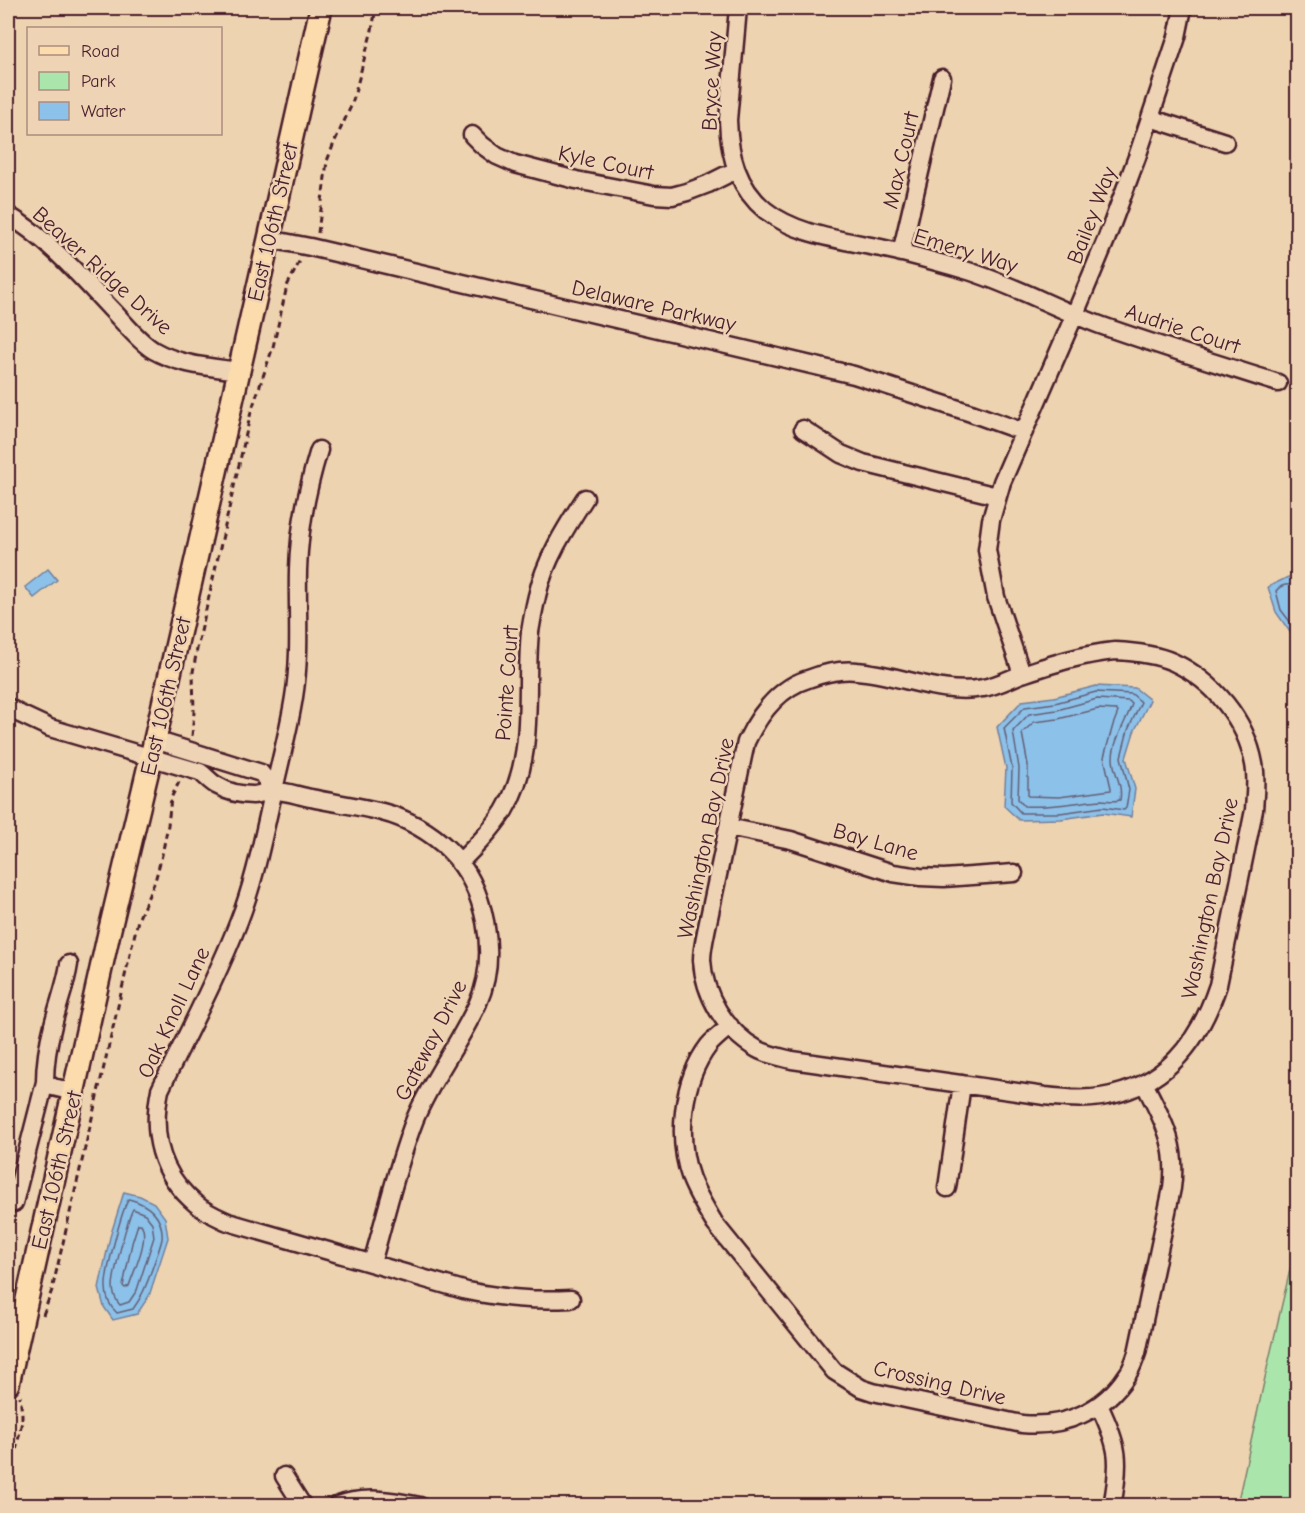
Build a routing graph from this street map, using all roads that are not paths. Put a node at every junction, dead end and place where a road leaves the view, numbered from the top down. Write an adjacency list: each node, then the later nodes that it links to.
1 (321, 8): 10 (main road, East 106th Street)
2 (738, 8): 8 (street, Bryce Way)
3 (1183, 8): 5 (street, Bailey Way)
4 (942, 78): 12 (street, Max Court)
5 (1150, 118): 7 (street); 13 (street, Bailey Way)
6 (472, 135): 8 (street, Kyle Court)
7 (1225, 142)
8 (736, 170): 11 (street, Bryce Way)
9 (8, 215): 14 (street, Beaver Ridge Drive)
10 (269, 239): 14 (main road, East 106th Street); 17 (street, Delaware Parkway)
11 (841, 239): 12 (street, Emery Way)
12 (901, 253): 13 (street, Emery Way)
13 (1075, 314): 15 (street, Audrie Court); 17 (street, Bailey Way)
14 (238, 371): 23 (main road, East 106th Street)
15 (1278, 383)
16 (803, 429): 19 (street)
17 (1024, 432): 19 (street, Bailey Way)
18 (319, 450): 25 (street, Oak Knoll Lane)
19 (997, 496): 21 (street, Bailey Way)
20 (585, 498): 27 (street, Pointe Court)
21 (1022, 674): 26 (street, Washington Bay Drive); 32 (street, Washington Bay Drive)
22 (8, 707): 23 (street, Gateway Drive)
23 (153, 749): 24 (street, Gateway Drive); 34 (main road, East 106th Street)
24 (186, 759): 25 (street, Gateway Drive); 25 (street, Gateway Drive)
25 (274, 790): 27 (street, Gateway Drive); 37 (street, Oak Knoll Lane)
26 (728, 827): 28 (street, Bay Lane); 30 (street, Washington Bay Drive)
27 (459, 863): 37 (street, Gateway Drive)
28 (1014, 873)
29 (69, 964): 31 (street)
30 (730, 1026): 33 (street, Washington Bay Drive); 40 (street, Crossing Drive)
31 (45, 1082): 34 (street); 36 (street)
32 (1144, 1083): 33 (street, Washington Bay Drive); 40 (street, Crossing Drive)
33 (962, 1084): 35 (street)
34 (74, 1092): 39 (main road, East 106th Street)
35 (947, 1188)
36 (14, 1203)
37 (372, 1263): 38 (street, Oak Knoll Lane)
38 (571, 1299)
39 (14, 1390)
40 (1099, 1405): 45 (street)
41 (284, 1476): 42 (street)
42 (303, 1506)
43 (336, 1506): 44 (street)
44 (420, 1506)
45 (1112, 1506)

